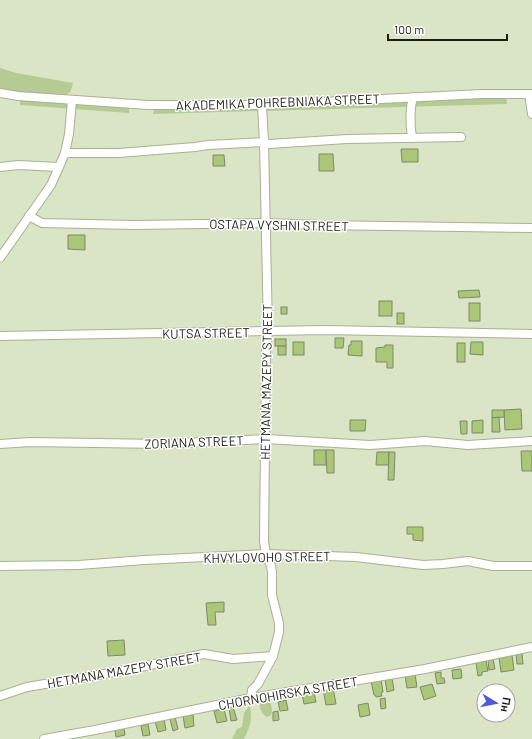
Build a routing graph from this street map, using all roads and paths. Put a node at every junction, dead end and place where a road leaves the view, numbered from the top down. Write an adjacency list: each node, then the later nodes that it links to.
1 (0, 93): 4 (street, AKADEMIKA POHREBNIAKA STREET)
2 (531, 94): 3 (street, AKADEMIKA POHREBNIAKA STREET); 6 (street)
3 (413, 97): 5 (street, AKADEMIKA POHREBNIAKA STREET); 8 (street)
4 (72, 100): 5 (street, AKADEMIKA POHREBNIAKA STREET); 10 (street)
5 (262, 105): 9 (street, HETMANA MAZEPY STREET)
6 (532, 114)
7 (461, 137): 8 (street)
8 (412, 138): 9 (street)
9 (264, 142): 10 (street); 14 (street, HETMANA MAZEPY STREET)
10 (65, 152): 12 (street)
11 (0, 167): 12 (street)
12 (59, 168): 13 (street)
13 (29, 216): 14 (street, OSTAPA VYSHNI STREET); 16 (street)
14 (266, 222): 15 (street, OSTAPA VYSHNI STREET); 17 (street, HETMANA MAZEPY STREET)
15 (532, 228)
16 (0, 258)
17 (268, 332): 18 (street, KUTSA STREET); 19 (street, KUTSA STREET); 20 (street, HETMANA MAZEPY STREET)
18 (532, 334)
19 (0, 336)
20 (266, 439): 21 (street, ZORIANA STREET); 22 (street, ZORIANA STREET); 23 (street, HETMANA MAZEPY STREET)
21 (532, 441)
22 (0, 444)
23 (266, 554): 24 (street, KHVYLOVOHO STREET); 25 (street, KHVYLOVOHO STREET); 27 (street, HETMANA MAZEPY STREET)
24 (0, 566)
25 (532, 566)
26 (532, 647): 29 (street, CHORNOHIRSKA STREET)
27 (273, 656): 28 (street, HETMANA MAZEPY STREET); 29 (street, HETMANA MAZEPY STREET)
28 (0, 696)
29 (251, 698): 30 (street, CHORNOHIRSKA STREET)
30 (44, 739)

